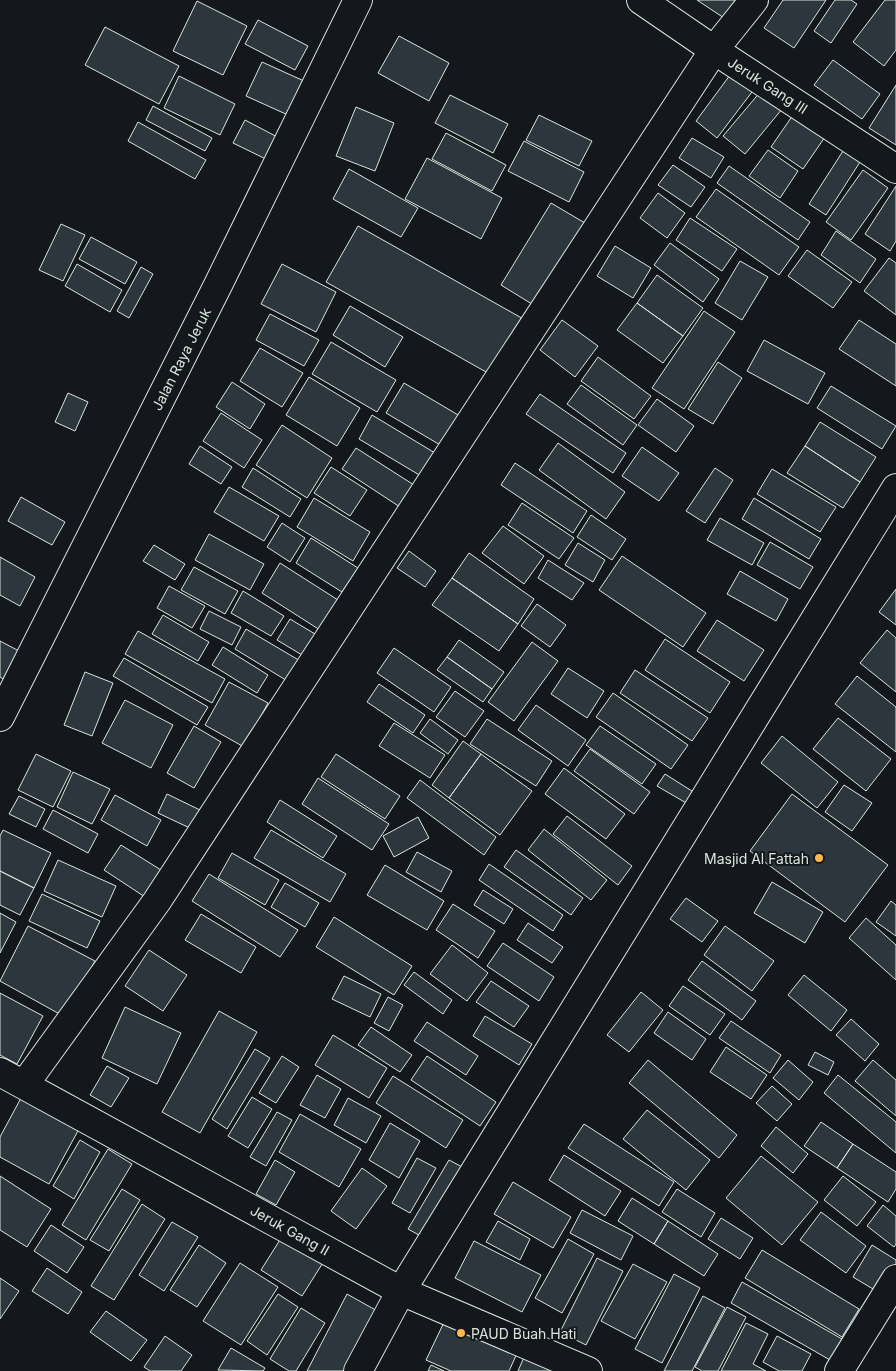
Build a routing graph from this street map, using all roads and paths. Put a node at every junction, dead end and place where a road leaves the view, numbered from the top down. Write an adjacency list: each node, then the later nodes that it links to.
1 (358, 0): 7 (street, Jalan Raya Jeruk)
2 (641, 0): 4 (street, Jeruk Gang III)
3 (754, 0): 4 (street)
4 (714, 50): 5 (street, Jeruk Gang III); 9 (street)
5 (896, 169)
6 (896, 488): 11 (street)
7 (0, 717)
8 (0, 1072): 9 (street, Jeruk Gang II)
9 (24, 1086): 11 (street, Jeruk Gang II)
10 (896, 1279): 14 (street)
11 (401, 1291): 12 (street); 13 (street, Jeruk Gang II)
12 (358, 1371)
13 (588, 1371)
14 (839, 1371)

